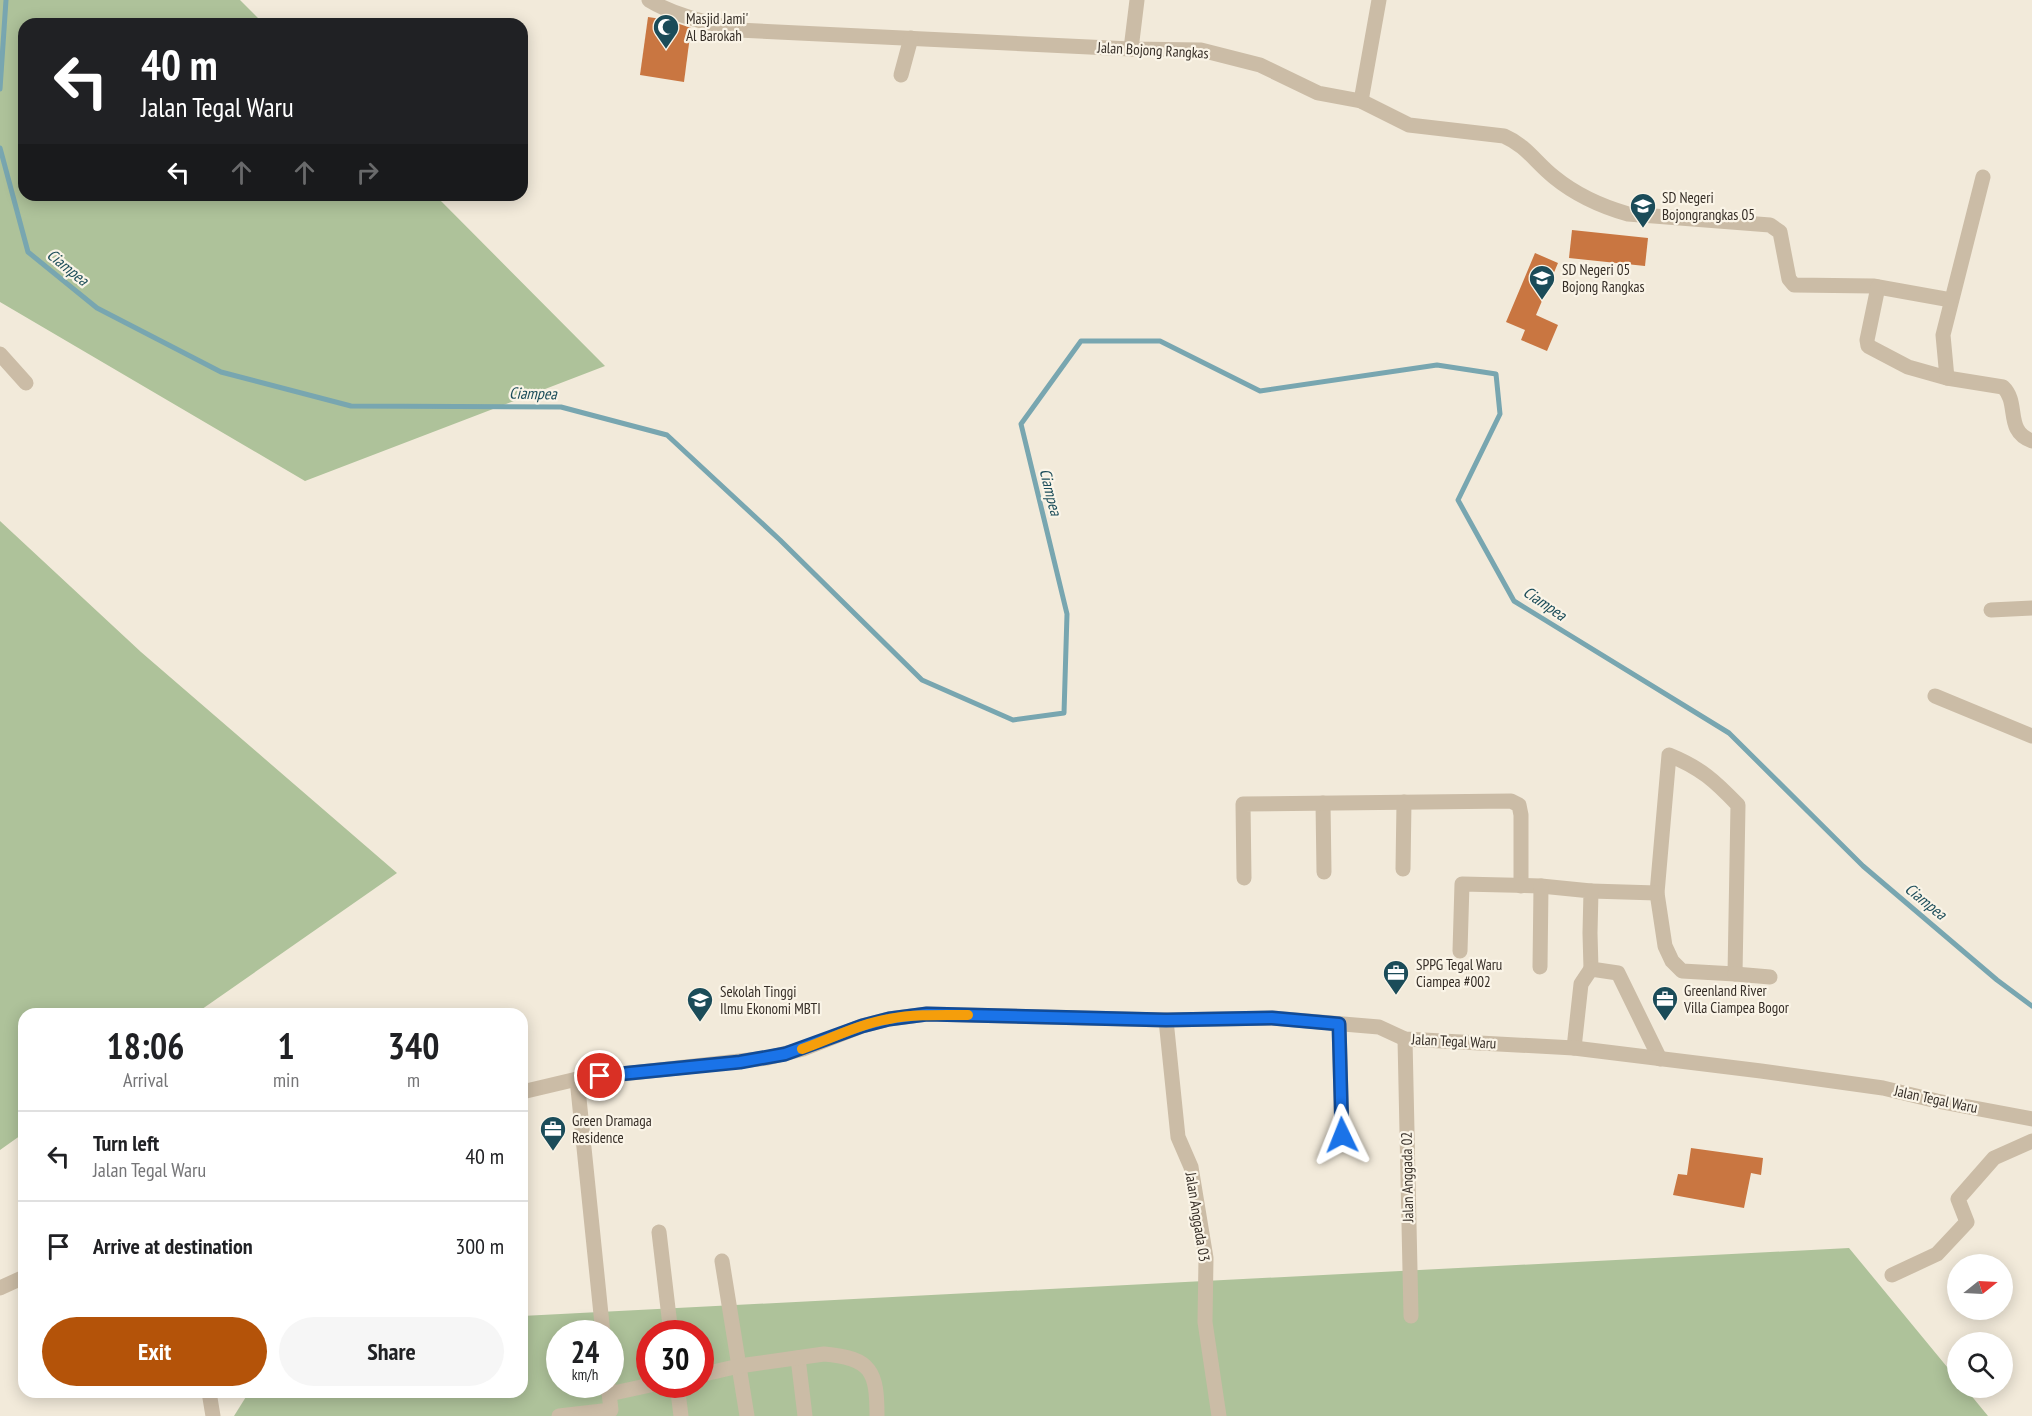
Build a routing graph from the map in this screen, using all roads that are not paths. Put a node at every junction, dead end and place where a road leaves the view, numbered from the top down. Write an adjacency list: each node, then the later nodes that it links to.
1 (1137, 0): 5 (street)
2 (1379, 0): 7 (street)
3 (655, 2): 4 (street, Jalan Bojong Rangkas)
4 (911, 38): 5 (street, Jalan Bojong Rangkas); 6 (street)
5 (1131, 49): 7 (street, Jalan Bojong Rangkas)
6 (901, 75)
7 (1361, 101): 9 (street, Jalan Bojong Rangkas)
8 (1983, 177): 10 (street)
9 (1878, 287): 10 (street, Jalan Bojong Rangkas); 12 (street)
10 (1951, 300): 12 (street)
11 (2, 358): 13 (street)
12 (1947, 378): 14 (street)
13 (26, 383)
14 (2032, 441)
15 (2032, 608): 16 (street)
16 (1991, 610)
17 (1935, 696): 18 (street)
18 (2032, 736)
19 (1404, 802): 20 (street); 21 (street); 24 (street)
20 (1323, 803): 22 (street); 23 (street)
21 (1403, 869)
22 (1324, 872)
23 (1245, 878)
24 (1521, 886): 25 (street); 28 (street)
25 (1541, 886): 26 (street); 29 (street)
26 (1591, 891): 27 (street); 30 (street)
27 (1657, 893): 31 (street); 31 (street)
28 (1460, 951)
29 (1540, 967)
30 (1591, 969): 36 (street); 37 (street)
31 (1735, 974): 32 (street)
32 (1770, 977)
33 (1166, 1020): 34 (street, Jalan Tegal Waru); 38 (street, Jalan Tegal Waru); 64 (street, Jalan Anggada 03)
34 (1339, 1024): 35 (street, Jalan Tegal Waru); 41 (street)
35 (1405, 1039): 36 (street, Jalan Tegal Waru); 48 (street, Jalan Anggada 02)
36 (1574, 1048): 37 (street, Jalan Tegal Waru)
37 (1660, 1059): 40 (street, Jalan Tegal Waru)
38 (577, 1079): 39 (street, Jalan Tegal Waru); 49 (street)
39 (528, 1091)
40 (2032, 1119)
41 (1342, 1135)
42 (2032, 1141): 45 (street)
43 (659, 1232): 50 (street)
44 (722, 1262): 52 (street)
45 (1892, 1275)
46 (18, 1280): 47 (street)
47 (0, 1288)
48 (1411, 1316)
49 (602, 1320)
50 (669, 1320)
51 (798, 1358): 52 (street); 62 (street); 63 (street)
52 (739, 1366): 53 (street); 61 (street)
53 (714, 1372)
54 (210, 1398): 58 (street)
55 (609, 1398): 57 (street)
56 (679, 1398): 60 (street)
57 (611, 1413): 59 (street)
58 (213, 1416)
59 (559, 1416)
60 (681, 1416)
61 (747, 1416)
62 (805, 1416)
63 (877, 1416)
64 (1219, 1416)

